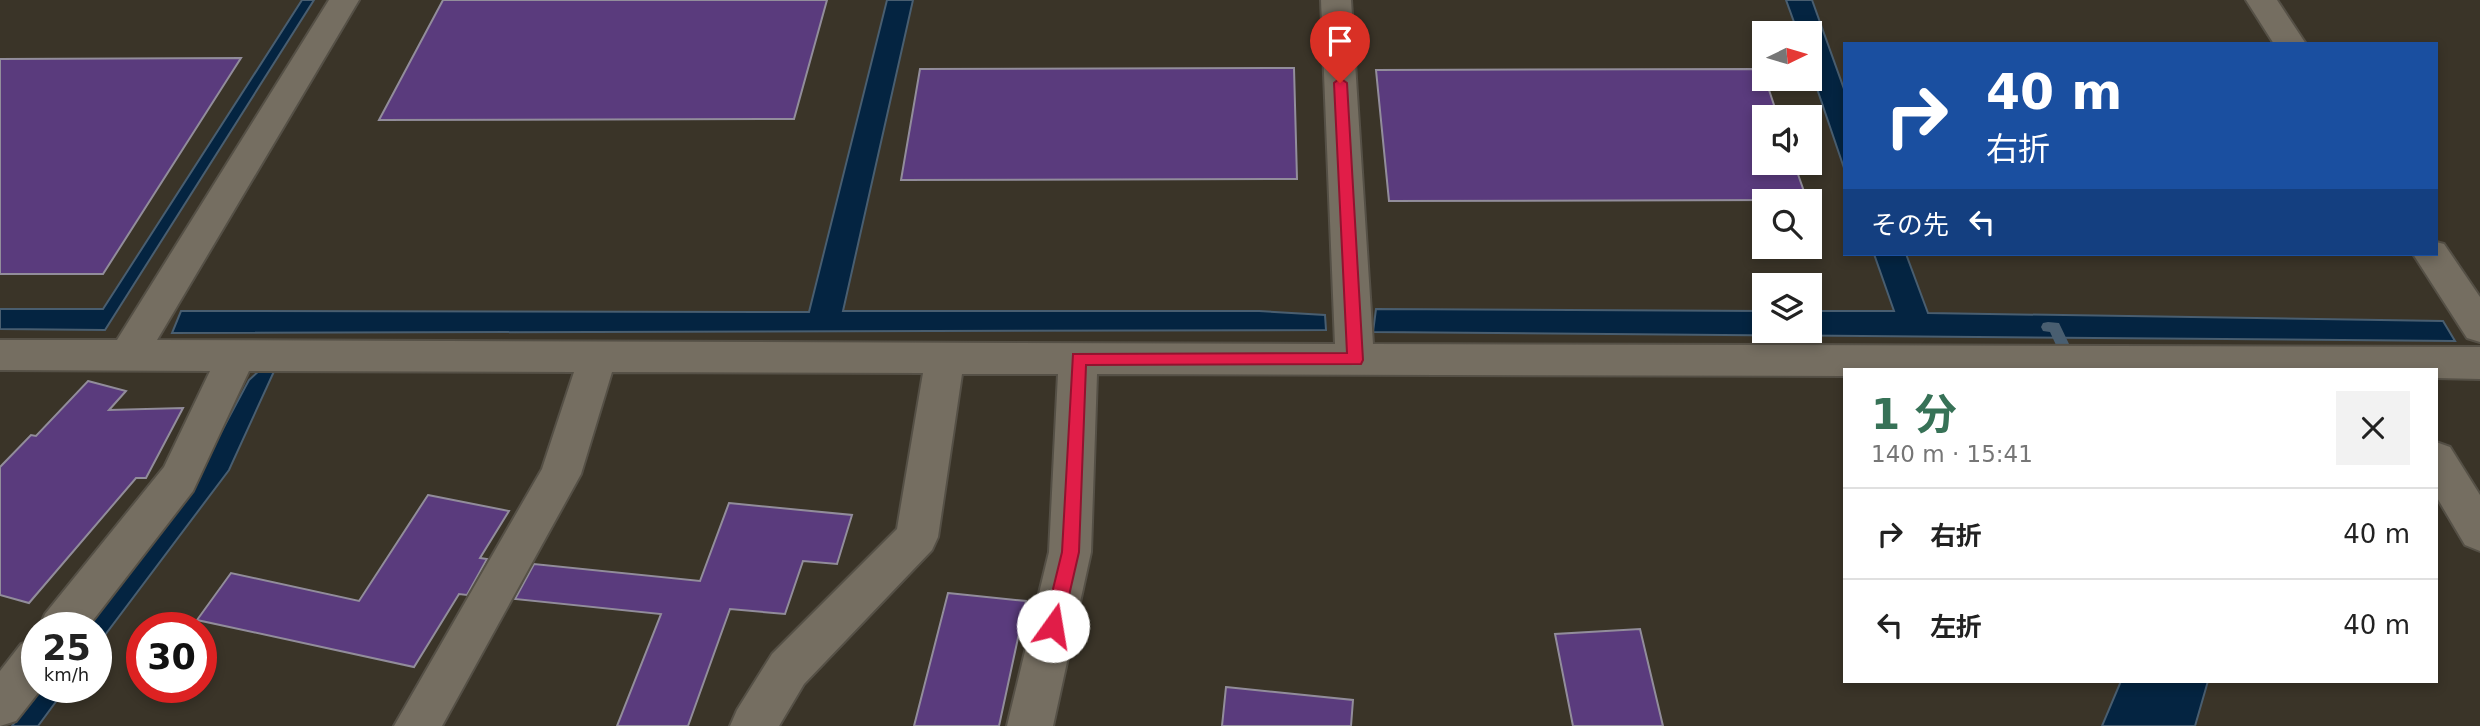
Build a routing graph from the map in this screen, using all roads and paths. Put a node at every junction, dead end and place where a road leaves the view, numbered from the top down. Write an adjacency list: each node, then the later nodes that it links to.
1 (344, 0): 8 (street)
2 (1336, 0): 13 (street)
3 (2261, 0): 4 (street)
4 (2289, 42)
5 (2432, 256): 6 (street)
6 (2480, 327)
7 (0, 355): 8 (street)
8 (128, 355): 9 (street)
9 (237, 355): 10 (street); 18 (street)
10 (598, 356): 11 (street); 21 (street)
11 (945, 358): 12 (street); 22 (street)
12 (1078, 358): 13 (street); 23 (street)
13 (1355, 360): 15 (street)
14 (2480, 363): 15 (street)
15 (2379, 366)
16 (2438, 462): 17 (street)
17 (2480, 532)
18 (74, 612)
19 (21, 679): 20 (street)
20 (0, 706)
21 (417, 726)
22 (753, 726)
23 (1030, 726)

